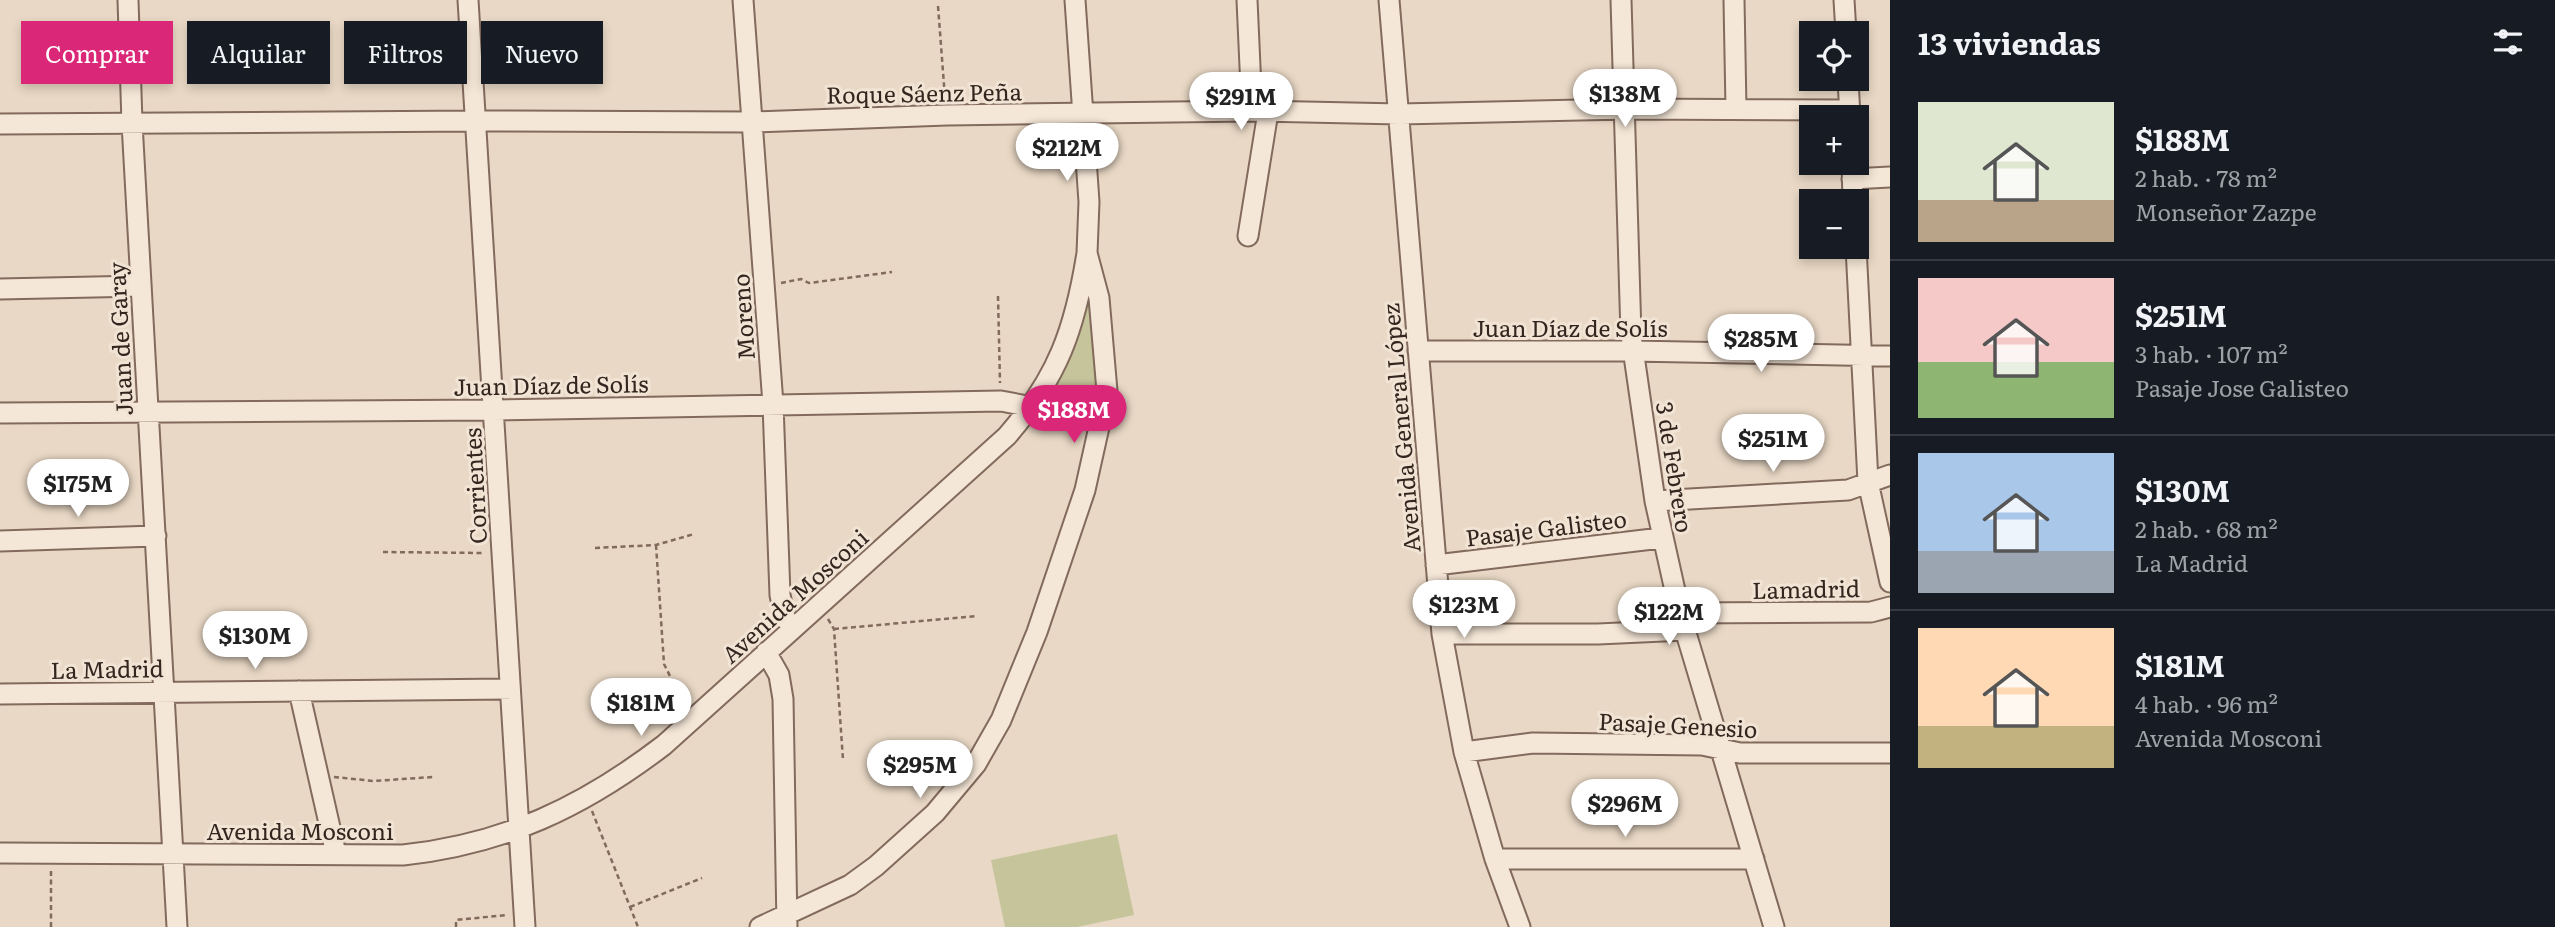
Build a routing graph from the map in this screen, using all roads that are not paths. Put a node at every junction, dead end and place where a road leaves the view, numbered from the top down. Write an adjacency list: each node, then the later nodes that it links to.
1 (128, 0): 19 (street, Juan de Garay)
2 (468, 0): 17 (street, Corrientes)
3 (743, 0): 18 (street, Moreno)
4 (1075, 0): 15 (street)
5 (1247, 0): 13 (street)
6 (1389, 0): 16 (street, Avenida General López)
7 (1621, 0): 12 (street, 3 de Febrero)
8 (1734, 0): 11 (street)
9 (1844, 0): 10 (street)
10 (1845, 21)
11 (1736, 108): 12 (street, Roque Sáenz Peña); 14 (street, Roque Sáenz Peña)
12 (1625, 109): 16 (street, Roque Sáenz Peña); 29 (street, 3 de Febrero)
13 (1260, 111): 15 (street, Roque Sáenz Peña); 16 (street, Roque Sáenz Peña); 23 (street)
14 (1799, 111)
15 (1083, 113): 18 (street, Roque Sáenz Peña); 24 (street)
16 (1400, 114): 28 (street, Avenida General López)
17 (477, 121): 18 (street, Roque Sáenz Peña); 19 (street, Roque Sáenz Peña); 34 (street, Corrientes)
18 (752, 122): 32 (street, Moreno)
19 (132, 123): 20 (street, Roque Sáenz Peña); 26 (street, Juan de Garay)
20 (0, 124)
21 (1869, 174): 22 (street)
22 (1890, 177)
23 (1248, 236)
24 (1087, 253): 33 (street, Avenida Mosconi); 36 (street)
25 (1856, 259): 30 (street)
26 (141, 286): 27 (street); 35 (street, Juan de Garay)
27 (0, 289)
28 (1418, 351): 29 (street, Juan Díaz de Solís); 44 (street, Avenida General López)
29 (1632, 351): 30 (street, Juan Díaz de Solís); 40 (street, 3 de Febrero)
30 (1860, 355): 31 (street, Juan Díaz de Solís); 39 (street)
31 (1890, 356)
32 (773, 404): 33 (street, Juan Díaz de Solís); 34 (street, Juan Díaz de Solís); 48 (street, Moreno)
33 (1032, 407): 36 (street, Juan Díaz de Solís); 48 (street, Avenida Mosconi)
34 (494, 410): 35 (street, Juan Díaz de Solís); 51 (street, Corrientes)
35 (148, 412): 37 (street, Juan Díaz de Solís); 41 (street, Juan de Garay)
36 (1102, 412): 65 (street)
37 (0, 413)
38 (1890, 475): 39 (street)
39 (1868, 482): 40 (street); 45 (street)
40 (1654, 500): 42 (street, 3 de Febrero)
41 (156, 536): 43 (street); 53 (street, Juan de Garay)
42 (1661, 538): 44 (street, Pasaje Galisteo); 47 (street, 3 de Febrero)
43 (0, 541)
44 (1436, 565): 49 (street, Avenida General López)
45 (1890, 582)
46 (1890, 607): 47 (street, Lamadrid)
47 (1683, 622): 49 (street, Lamadrid); 55 (street, 3 de Febrero)
48 (793, 628): 50 (street, Avenida Mosconi)
49 (1442, 634): 56 (street, Avenida General López)
50 (766, 652): 58 (street, Avenida Mosconi); 65 (street)
51 (510, 689): 52 (street, La Madrid); 58 (street, Corrientes)
52 (299, 691): 53 (street, La Madrid); 61 (street)
53 (164, 692): 54 (street, La Madrid); 60 (street, Juan de Garay)
54 (0, 694)
55 (1721, 749): 56 (street, Pasaje Genesio); 57 (street, Pasaje Genesio); 63 (street, 3 de Febrero)
56 (1464, 752): 62 (street, Avenida General López)
57 (1890, 753)
58 (517, 830): 61 (street, Avenida Mosconi); 64 (street, Corrientes)
59 (0, 853): 60 (street, Avenida Mosconi)
60 (172, 854): 61 (street, Avenida Mosconi); 66 (street, Juan de Garay)
61 (336, 855)
62 (1496, 859): 63 (street); 68 (street, Avenida General López)
63 (1754, 859): 69 (street, 3 de Febrero)
64 (524, 920)
65 (787, 920): 67 (street)
66 (177, 927)
67 (760, 927)
68 (1520, 927)
69 (1774, 927)

